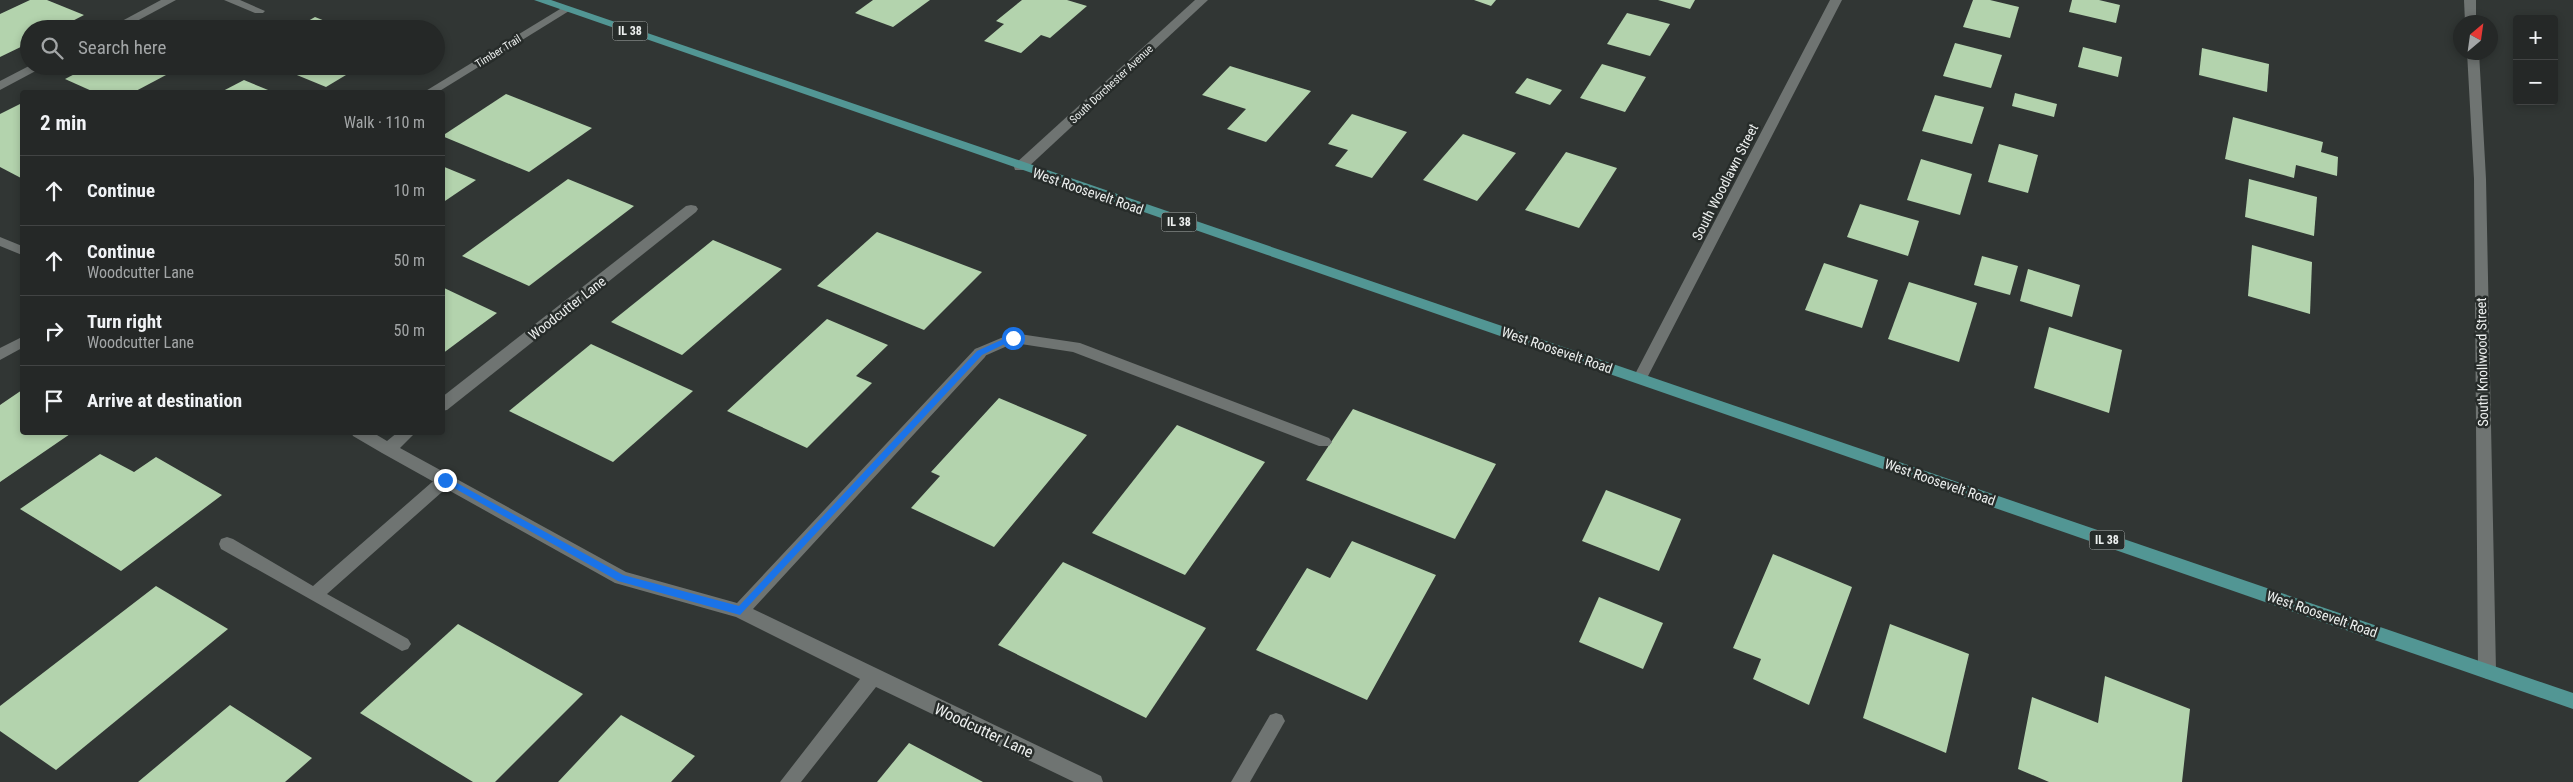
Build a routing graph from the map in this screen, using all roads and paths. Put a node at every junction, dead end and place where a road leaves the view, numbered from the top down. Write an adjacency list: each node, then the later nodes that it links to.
1 (170, 0): 10 (street)
2 (230, 0): 8 (street)
3 (540, 0): 7 (main road, West Roosevelt Road / IL 38)
4 (1202, 0): 15 (street, South Dorchester Avenue)
5 (1836, 0): 21 (street, South Woodlawn Street)
6 (2470, 0): 9 (street)
7 (565, 9): 14 (street, Timber Trail); 15 (main road, West Roosevelt Road / IL 38)
8 (259, 11)
9 (2471, 15)
10 (131, 20)
11 (2473, 60): 32 (street, South Knollwood Street)
12 (21, 75): 13 (street)
13 (0, 86)
14 (433, 90)
15 (1020, 167): 21 (main road, West Roosevelt Road / IL 38)
16 (691, 209): 22 (street, Woodcutter Lane)
17 (0, 241): 18 (street)
18 (20, 251)
19 (20, 343): 20 (street)
20 (0, 355)
21 (1640, 378): 32 (main road, West Roosevelt Road / IL 38)
22 (445, 404)
23 (363, 435): 26 (street, Woodcutter Lane)
24 (406, 435): 26 (street)
25 (1324, 442): 30 (street)
26 (388, 450): 27 (street, Woodcutter Lane)
27 (445, 480): 29 (street); 30 (street, Woodcutter Lane)
28 (227, 544): 29 (street)
29 (314, 595): 31 (street)
30 (740, 611): 33 (street, Woodcutter Lane)
31 (402, 644)
32 (2487, 671): 34 (main road, West Roosevelt Road / IL 38)
33 (873, 677): 36 (street); 37 (street, Woodcutter Lane)
34 (2573, 701)
35 (1276, 721): 38 (street)
36 (789, 782)
37 (1094, 782)
38 (1240, 782)

